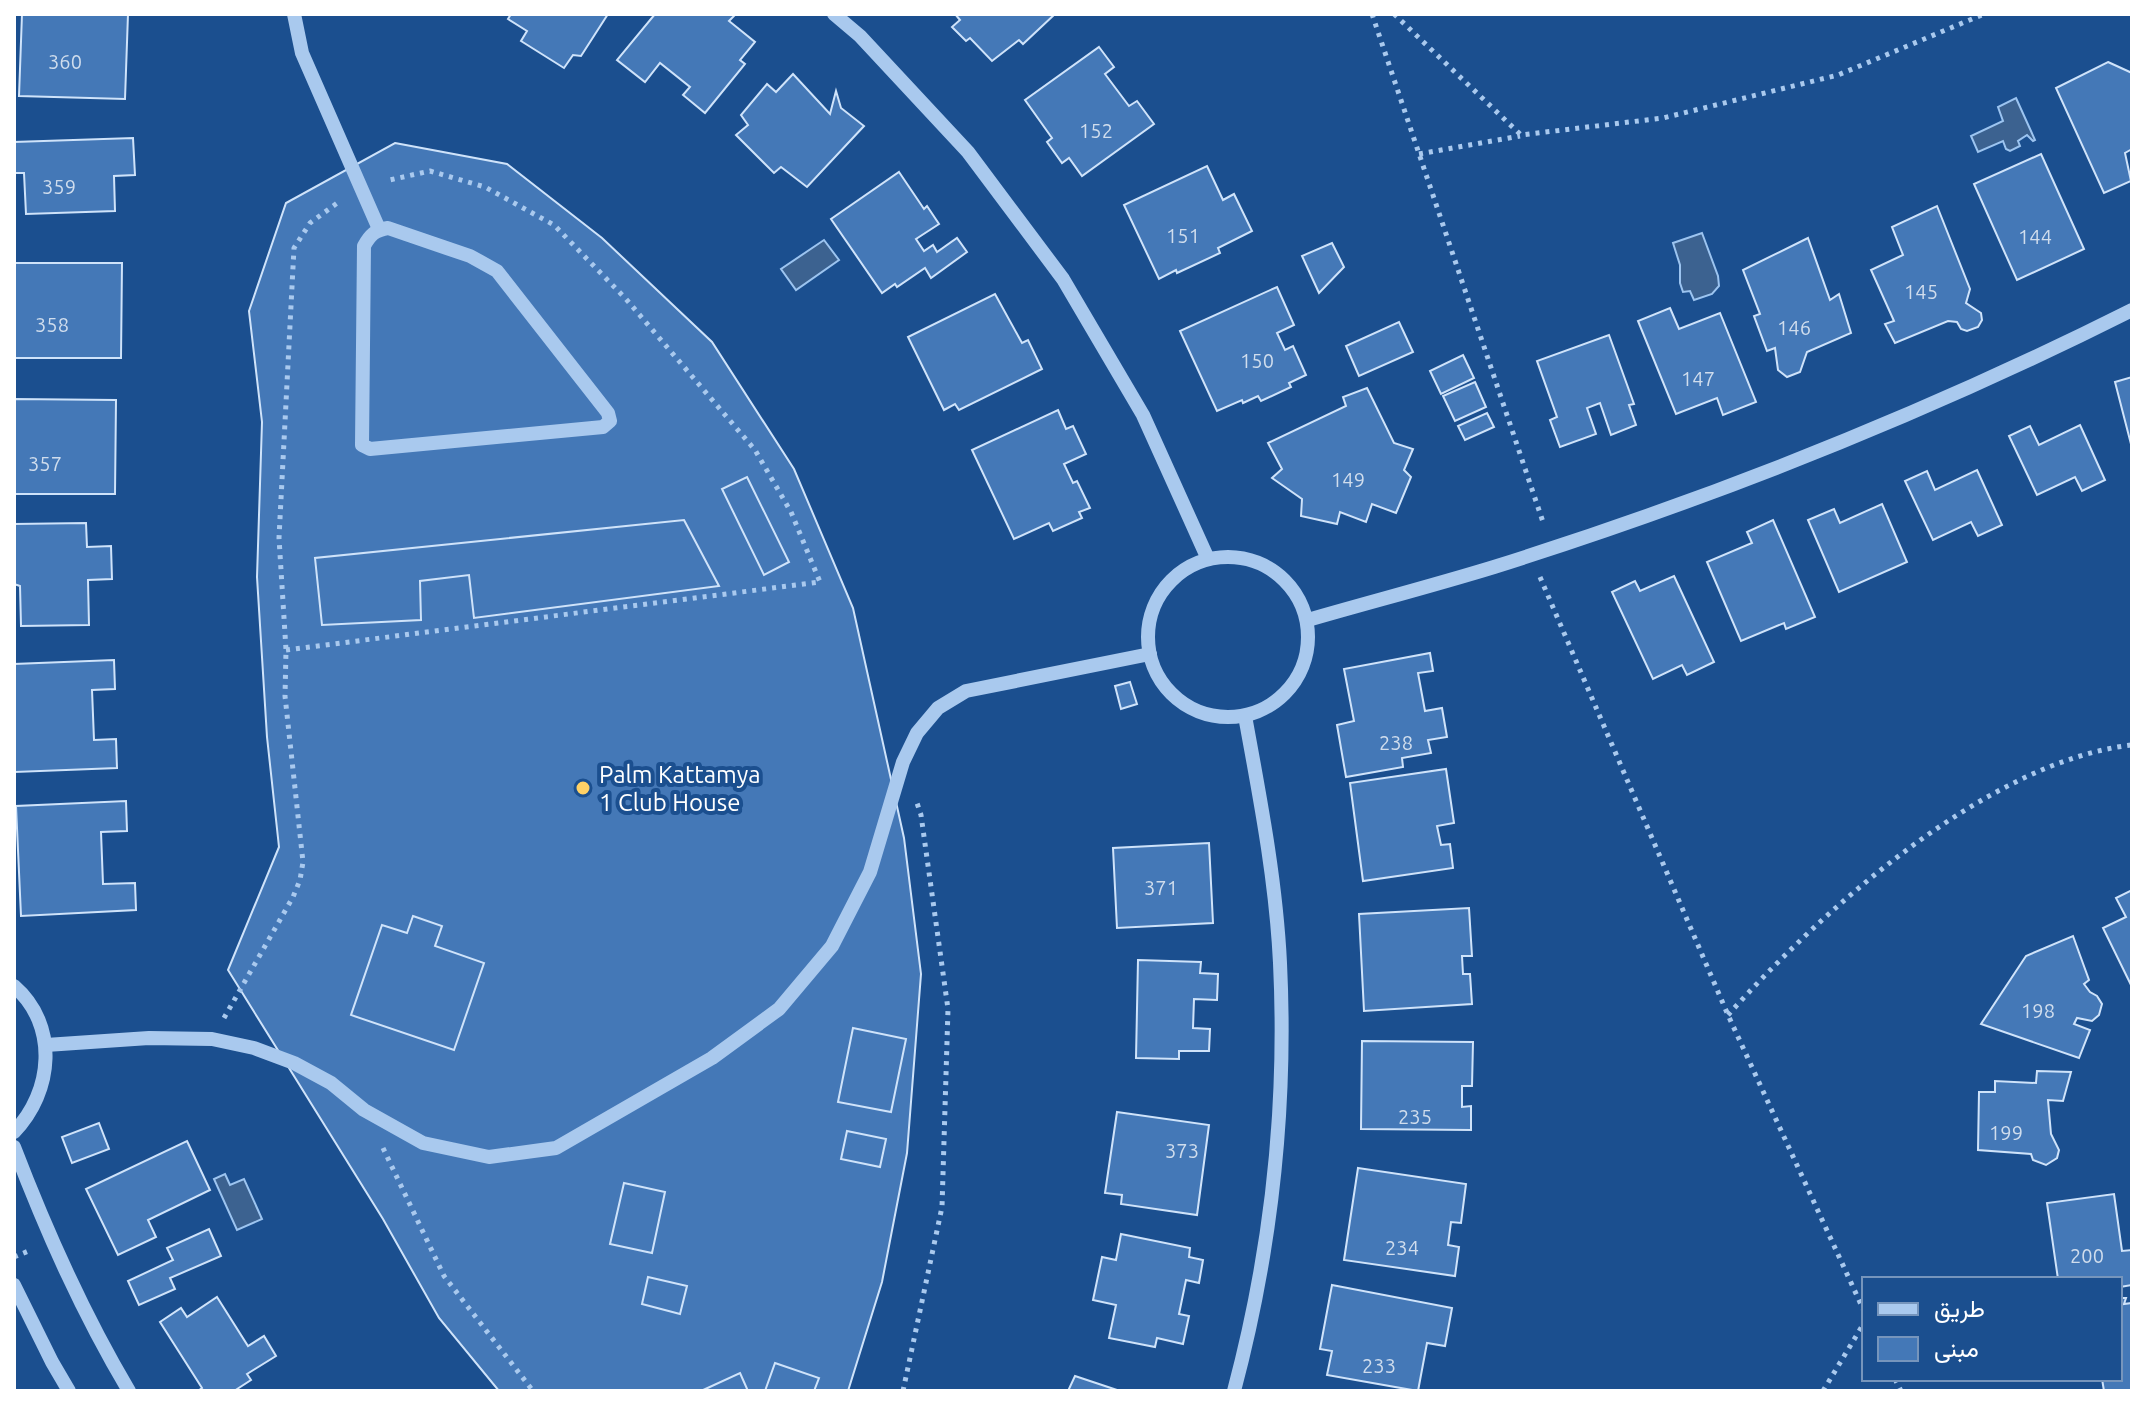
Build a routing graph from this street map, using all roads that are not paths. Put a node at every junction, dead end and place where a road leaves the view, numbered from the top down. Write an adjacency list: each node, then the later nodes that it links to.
1 (294, 14): 3 (street)
2 (834, 14): 5 (street)
3 (379, 229): 3 (street)
4 (2132, 310): 6 (street)
5 (1208, 559): 6 (street); 7 (street)
6 (1308, 620): 8 (street)
7 (1150, 654): 8 (street); 10 (street)
8 (1245, 716): 16 (street)
9 (14, 986): 10 (street)
10 (46, 1045): 11 (street)
11 (14, 1132)
12 (14, 1147): 15 (street)
13 (14, 1285): 14 (street)
14 (69, 1391)
15 (129, 1391)
16 (1234, 1391)

